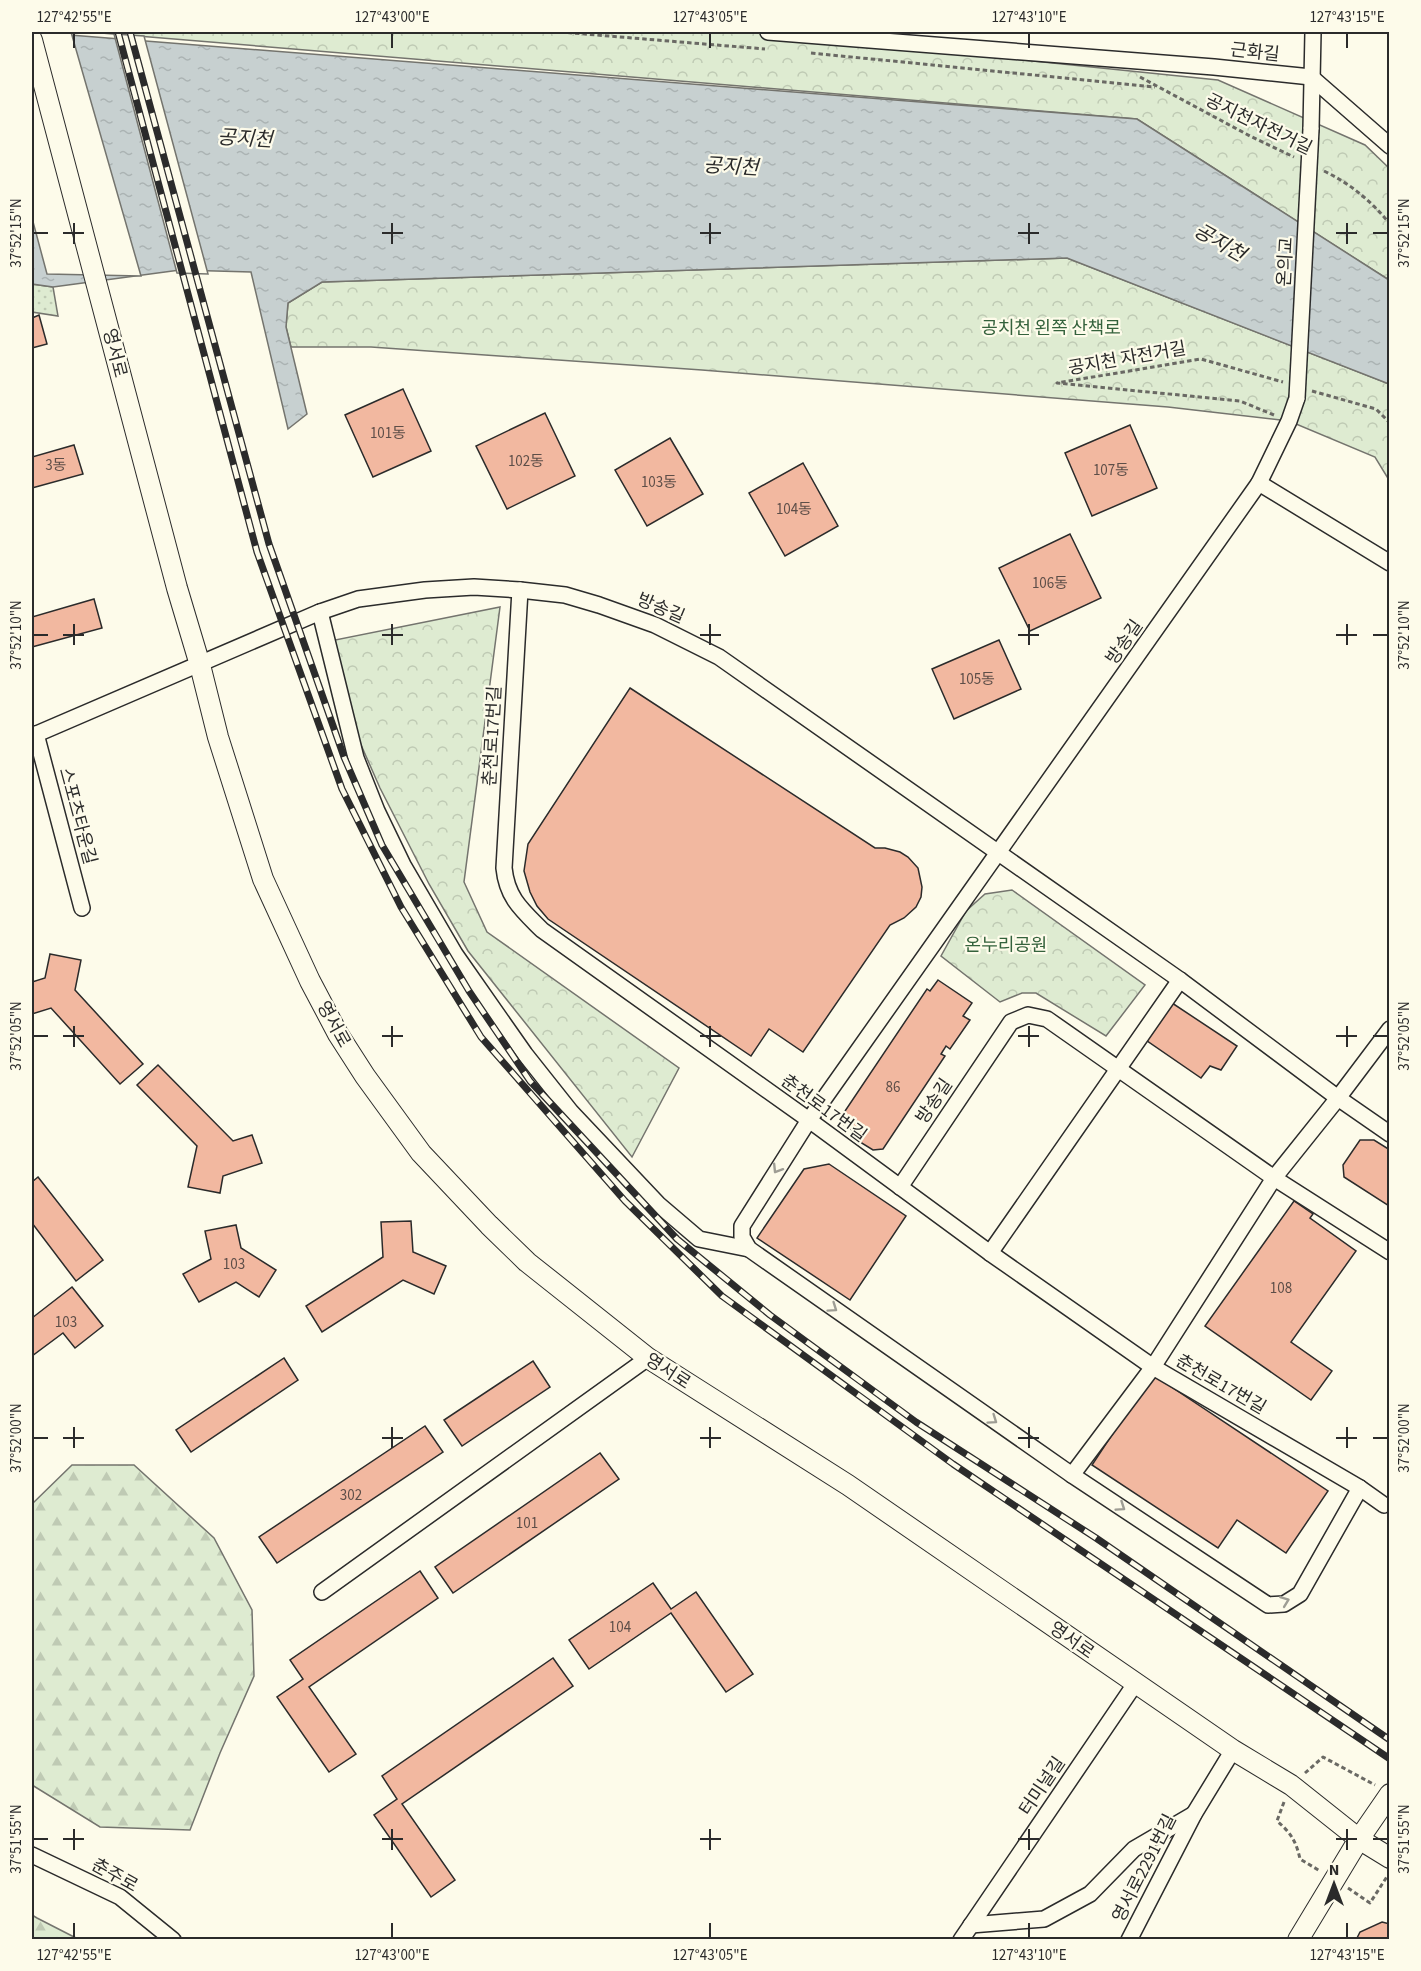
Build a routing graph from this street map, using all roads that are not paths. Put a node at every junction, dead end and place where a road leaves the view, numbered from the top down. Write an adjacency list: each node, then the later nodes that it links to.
1 (768, 32): 4 (street, 근화길)
2 (1313, 32): 4 (street)
3 (32, 40): 11 (street, 영서로)
4 (1311, 77): 5 (street); 6 (street, 온의교, bridge)
5 (1389, 146)
6 (1304, 394): 7 (street, 방송길)
7 (1259, 483): 8 (street); 13 (street, 방송길)
8 (1389, 563)
9 (520, 590): 10 (street, 방송길); 13 (street, 방송길); 19 (street, 춘천로17번길)
10 (320, 612): 11 (street); 23 (street)
11 (200, 665): 12 (street, 스포츠타운길); 26 (street, 영서로)
12 (34, 735): 14 (street, 스포츠타운길)
13 (999, 852): 15 (street, 방송길); 19 (street, 방송길)
14 (82, 908)
15 (1180, 980): 17 (street); 18 (street, 방송길)
16 (1389, 1029): 18 (street)
17 (1119, 1070): 21 (street, 방송길); 22 (street, 방송길); 25 (street)
18 (1338, 1098): 20 (street, 방송길); 21 (street)
19 (809, 1120): 22 (street, 춘천로17번길); 23 (street, one-way to 23)
20 (1389, 1134)
21 (1274, 1178): 24 (street, 방송길); 27 (street)
22 (900, 1187): 25 (street, 춘천로17번길)
23 (749, 1249): 28 (street, one-way to 28)
24 (1389, 1252)
25 (990, 1253): 27 (street, 춘천로17번길)
26 (648, 1358): 31 (street); 32 (street, 영서로)
27 (1153, 1367): 28 (street); 29 (street, 춘천로17번길)
28 (1072, 1475): 29 (street, one-way to 29)
29 (1360, 1488): 30 (street, 춘천로17번길)
30 (1384, 1505)
31 (322, 1592)
32 (1135, 1683): 33 (street, 영서로); 39 (street, 터미널길)
33 (1233, 1750): 35 (street, 영서로2291번길); 36 (street, 영서로)
34 (1389, 1794): 36 (street)
35 (1194, 1814): 39 (street, 영서로2291번길); 42 (street, 영서로2291번길)
36 (1359, 1839): 38 (street, 영서로); 43 (street)
37 (32, 1855): 40 (street, 춘주로)
38 (1389, 1858)
39 (971, 1925): 41 (street, 터미널길)
40 (173, 1940)
41 (960, 1940)
42 (1129, 1940)
43 (1298, 1940)

